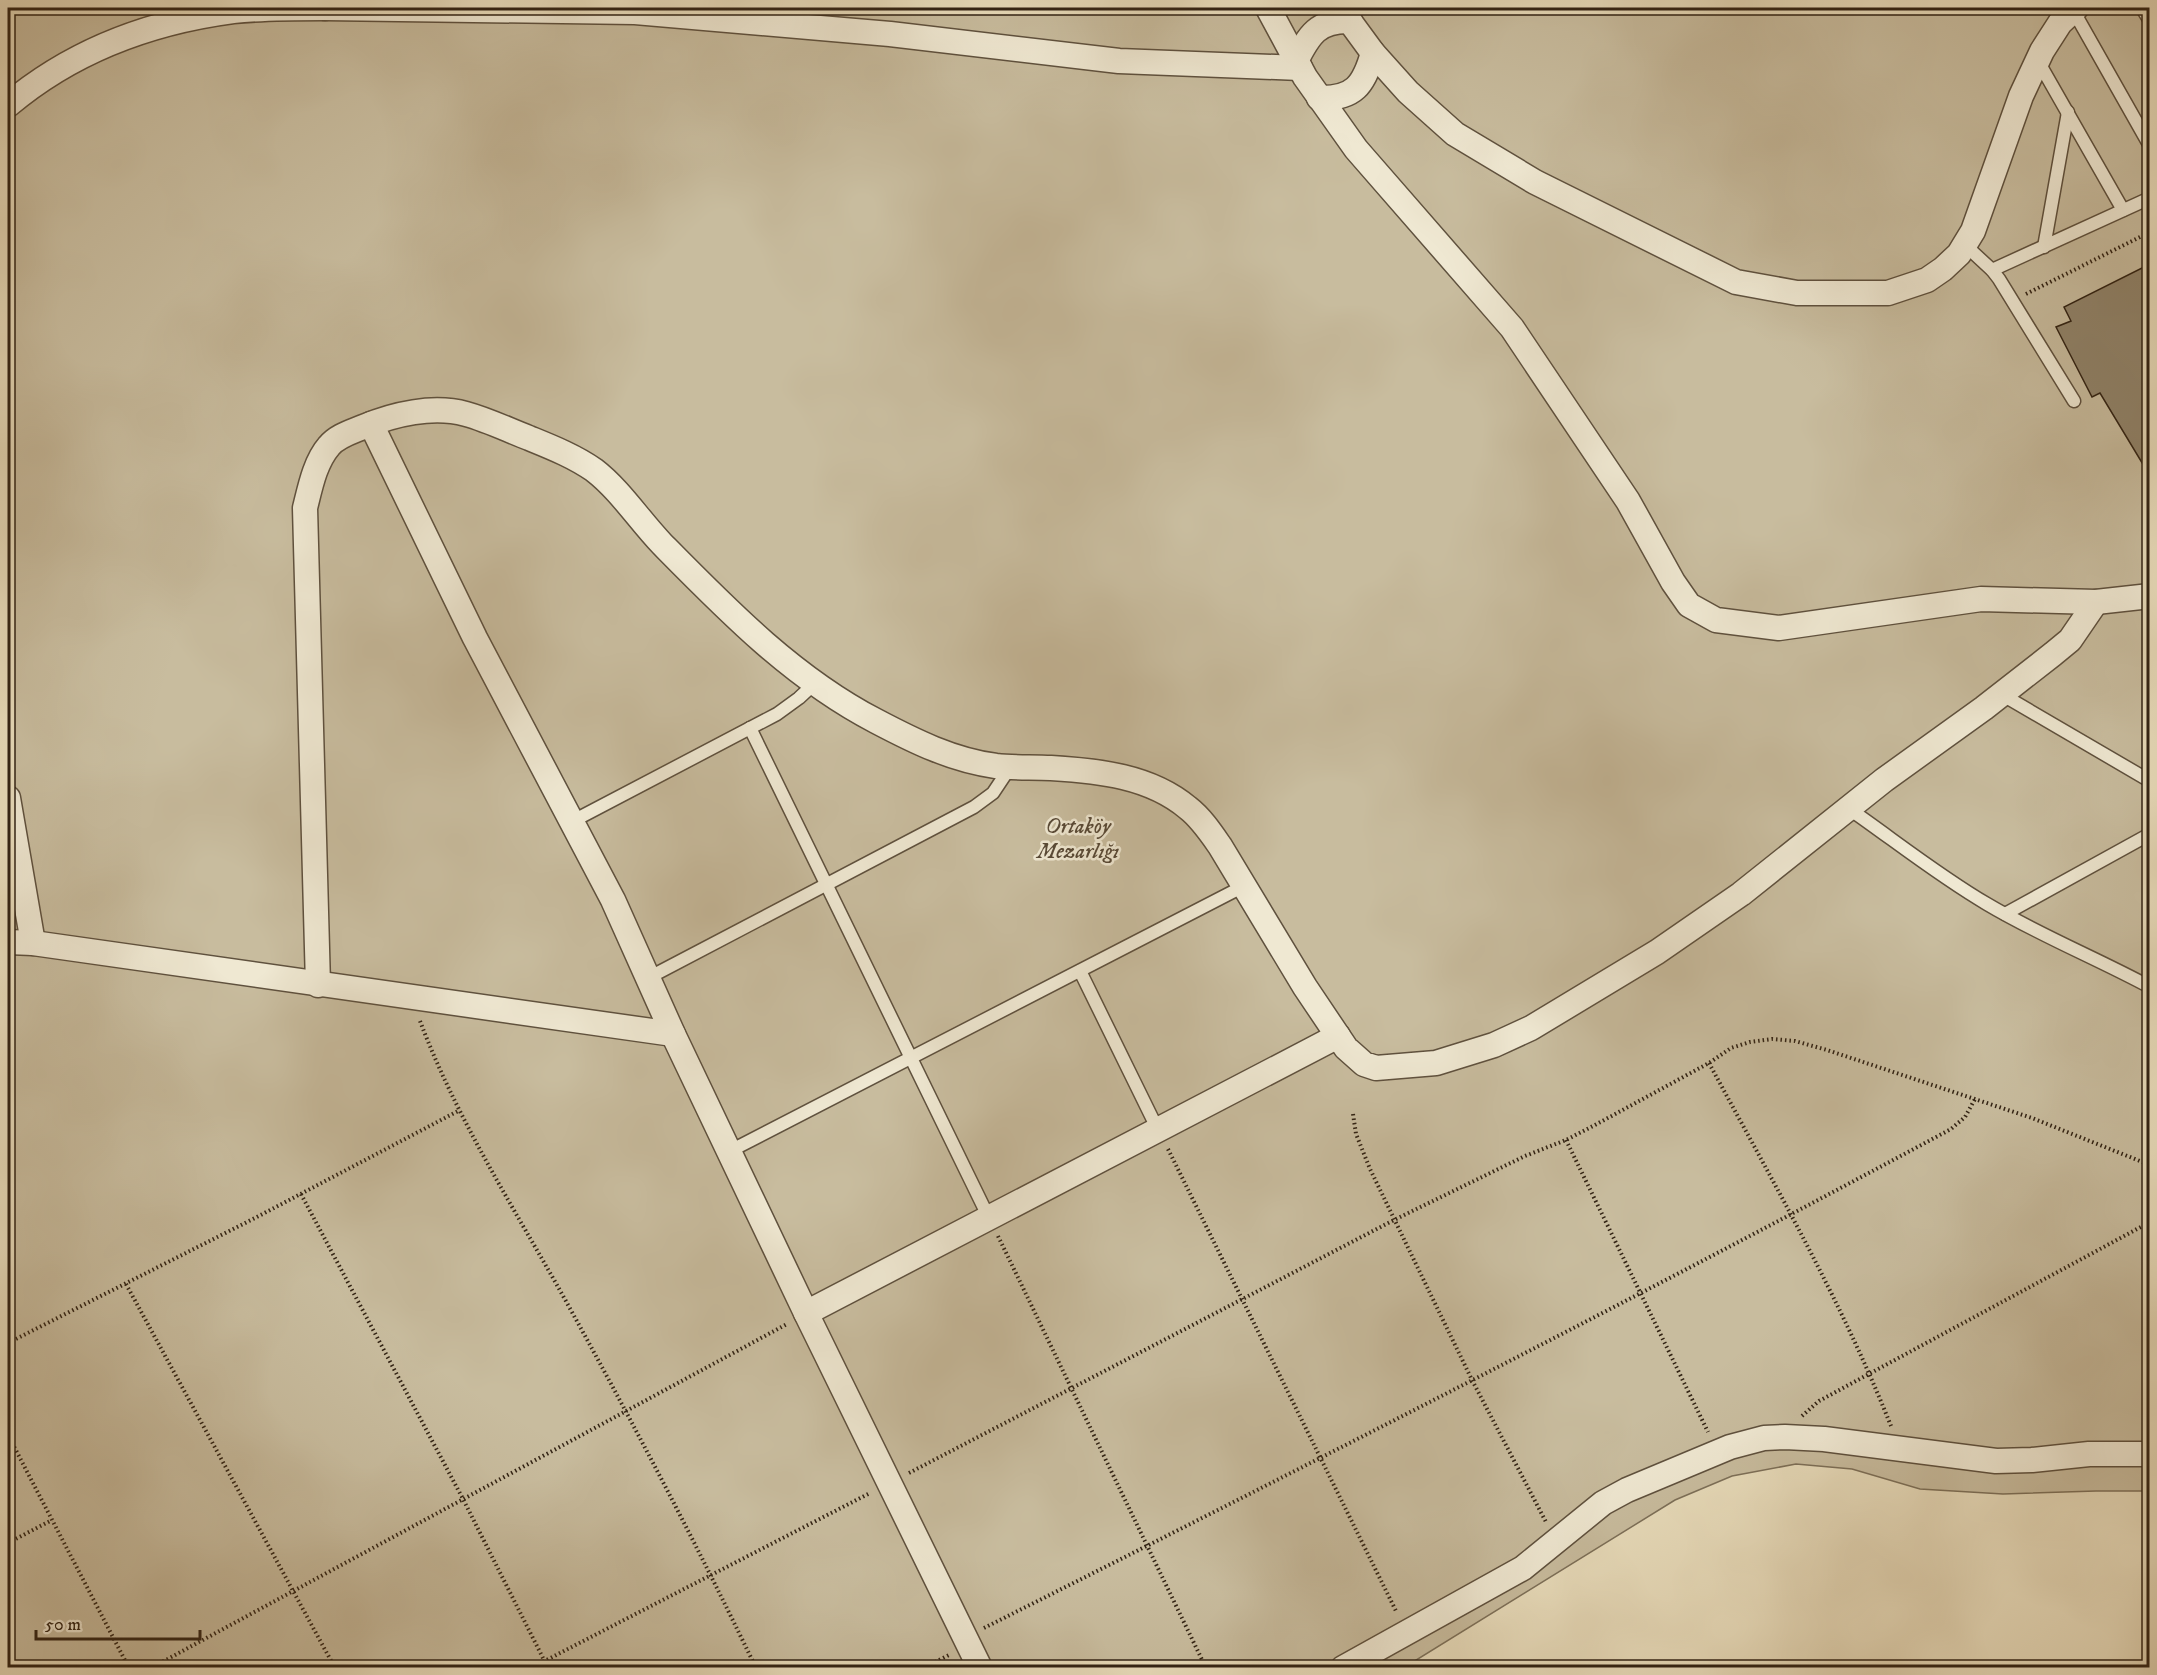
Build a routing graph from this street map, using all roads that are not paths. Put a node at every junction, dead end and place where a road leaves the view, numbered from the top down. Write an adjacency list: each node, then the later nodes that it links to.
1 (325, 8): 9 (street); 11 (street)
2 (1268, 8): 9 (street)
3 (2142, 8): 6 (lane)
4 (2075, 9): 8 (street); 13 (lane)
5 (1345, 14): 7 (street); 9 (street)
6 (2150, 21)
7 (1373, 53): 10 (street); 16 (street)
8 (2038, 61): 12 (lane); 16 (street)
9 (1298, 65): 10 (street)
10 (1319, 98): 22 (street)
11 (8, 105)
12 (2068, 112): 15 (lane); 17 (lane)
13 (2150, 146)
14 (2150, 198): 15 (lane)
15 (2123, 210): 17 (lane)
16 (1965, 245): 18 (lane)
17 (2044, 246): 18 (lane)
18 (1992, 270): 19 (lane)
19 (2074, 401)
20 (371, 424): 23 (street); 30 (street); 39 (street)
21 (2150, 596): 22 (street)
22 (2096, 602): 24 (street)
23 (814, 684): 25 (lane); 26 (street)
24 (2001, 694): 27 (lane); 29 (street)
25 (750, 728): 30 (lane); 32 (lane)
26 (1011, 766): 32 (lane); 33 (street)
27 (2150, 781)
28 (8, 798): 36 (street)
29 (1848, 808): 34 (lane); 42 (street)
30 (571, 822): 38 (street)
31 (2150, 834): 34 (lane)
32 (828, 885): 38 (lane); 43 (lane)
33 (1244, 886): 37 (lane); 42 (street)
34 (2005, 914): 40 (lane)
35 (8, 942): 36 (street)
36 (33, 943): 39 (street)
37 (1080, 971): 43 (lane); 44 (lane)
38 (648, 978): 41 (street)
39 (318, 985): 41 (street)
40 (2150, 987)
41 (673, 1034): 45 (street)
42 (1338, 1036): 44 (street)
43 (912, 1057): 45 (lane); 46 (lane)
44 (1158, 1130): 46 (street)
45 (730, 1151): 47 (street)
46 (989, 1218): 47 (street)
47 (806, 1313): 49 (street)
48 (2150, 1454): 50 (street)
49 (980, 1668)
50 (1342, 1668)

